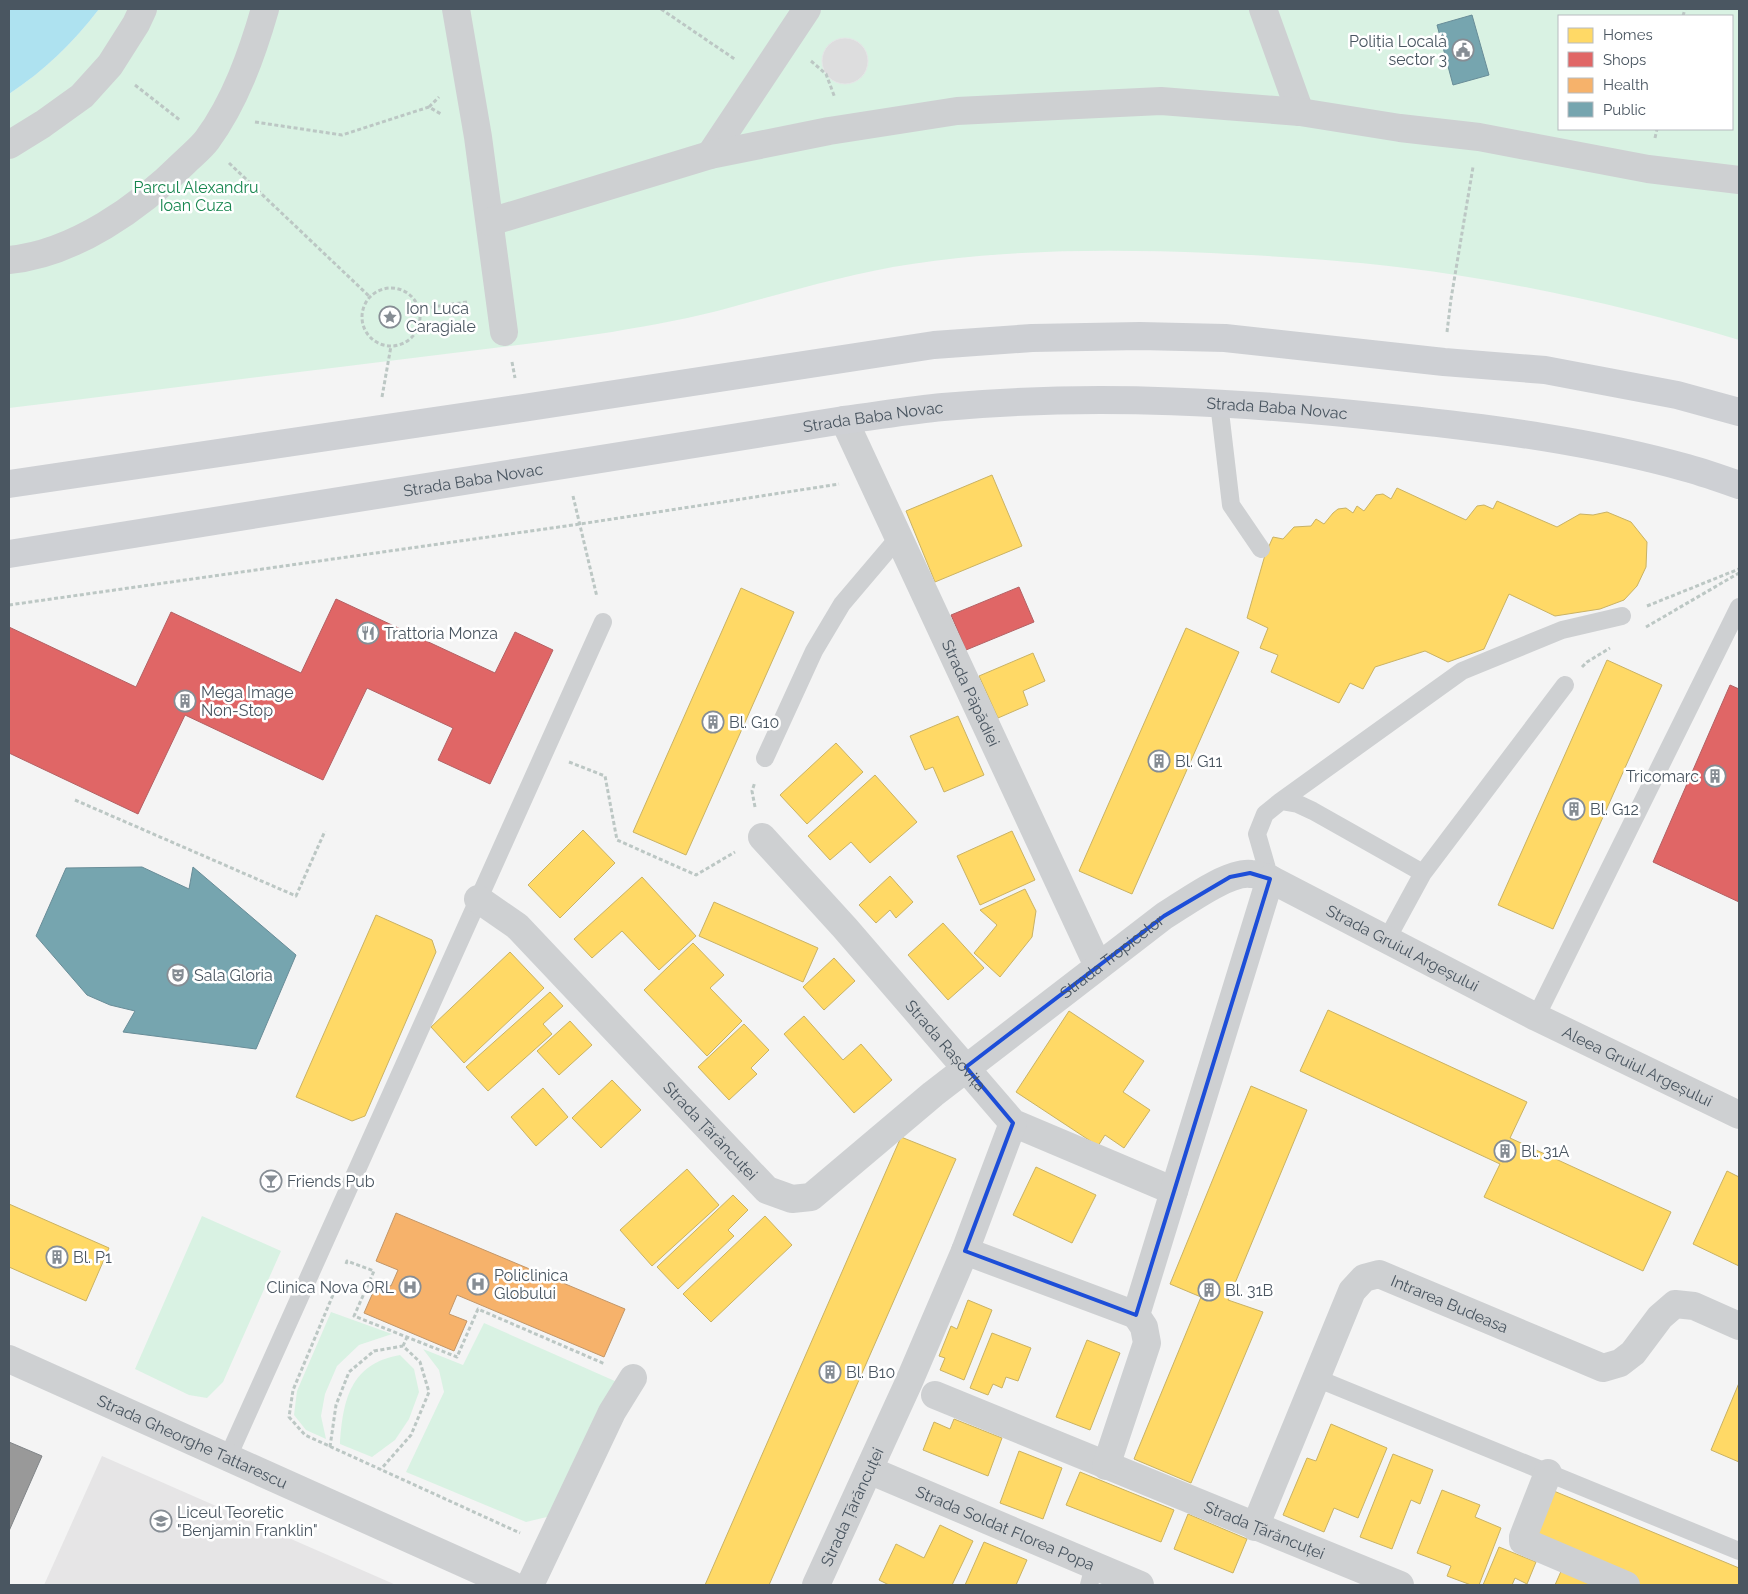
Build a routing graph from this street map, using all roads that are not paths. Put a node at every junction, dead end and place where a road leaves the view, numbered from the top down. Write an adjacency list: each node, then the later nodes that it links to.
1 (143, 9): 7 (street)
2 (265, 9): 11 (street)
3 (456, 9): 10 (street)
4 (807, 9): 8 (street)
5 (1263, 9): 6 (street)
6 (1300, 112): 8 (street); 9 (street)
7 (9, 145)
8 (710, 155): 10 (street)
9 (1739, 180)
10 (490, 222): 12 (street)
11 (9, 260)
12 (504, 332)
13 (1219, 403): 15 (main road, Strada Baba Novac); 17 (main road, Strada Baba Novac); 19 (lane)
14 (1739, 412): 16 (main road)
15 (844, 420): 18 (street, Strada Păpădiei); 20 (main road, Strada Baba Novac)
16 (9, 484)
17 (1739, 485)
18 (898, 538): 25 (lane); 32 (street, Strada Păpădiei)
19 (1261, 549)
20 (9, 554)
21 (1739, 607): 33 (lane)
22 (1622, 616): 26 (lane)
23 (603, 622): 30 (lane)
24 (1565, 686): 28 (lane)
25 (764, 758)
26 (1281, 801): 28 (lane); 29 (lane)
27 (762, 837): 34 (street, Strada Rașovița)
28 (1423, 873): 31 (lane)
29 (1270, 879): 31 (street, Strada Gruiul Argeșului); 32 (street, Strada Tropicelor); 37 (street)
30 (478, 898): 34 (street, Strada Țărăncuței); 45 (lane)
31 (1387, 939): 33 (street, Strada Gruiul Argeșului)
32 (1098, 966): 34 (street, Strada Tropicelor)
33 (1536, 1016): 35 (street, Aleea Gruiul Argeșului)
34 (966, 1068): 36 (street, Strada Rașovița)
35 (1739, 1115)
36 (1013, 1123): 37 (street, Strada Rașovița); 38 (street, Strada Țărăncuței)
37 (1174, 1191): 39 (street)
38 (965, 1251): 39 (street); 47 (street, Strada Țărăncuței)
39 (1136, 1316): 46 (street)
40 (1739, 1326): 43 (street, Intrarea Budeasa)
41 (9, 1359): 45 (street, Strada Gheorghe Tattarescu)
42 (633, 1378): 53 (street)
43 (1316, 1378): 48 (lane); 49 (street, Intrarea Budeasa)
44 (935, 1395): 46 (street, Strada Țărăncuței)
45 (228, 1457): 52 (street, Strada Gheorghe Tattarescu)
46 (1106, 1466): 49 (street, Strada Țărăncuței)
47 (869, 1470): 51 (street, Strada Soldat Florea Popa); 54 (street, Strada Țărăncuței)
48 (1548, 1473): 50 (lane); 57 (street)
49 (1255, 1527): 56 (street, Strada Țărăncuței)
50 (1739, 1551)
51 (1091, 1576): 55 (street, Strada Soldat Florea Popa)
52 (512, 1585)
53 (530, 1585)
54 (816, 1585)
55 (1140, 1585)
56 (1400, 1585)
57 (1626, 1585)

